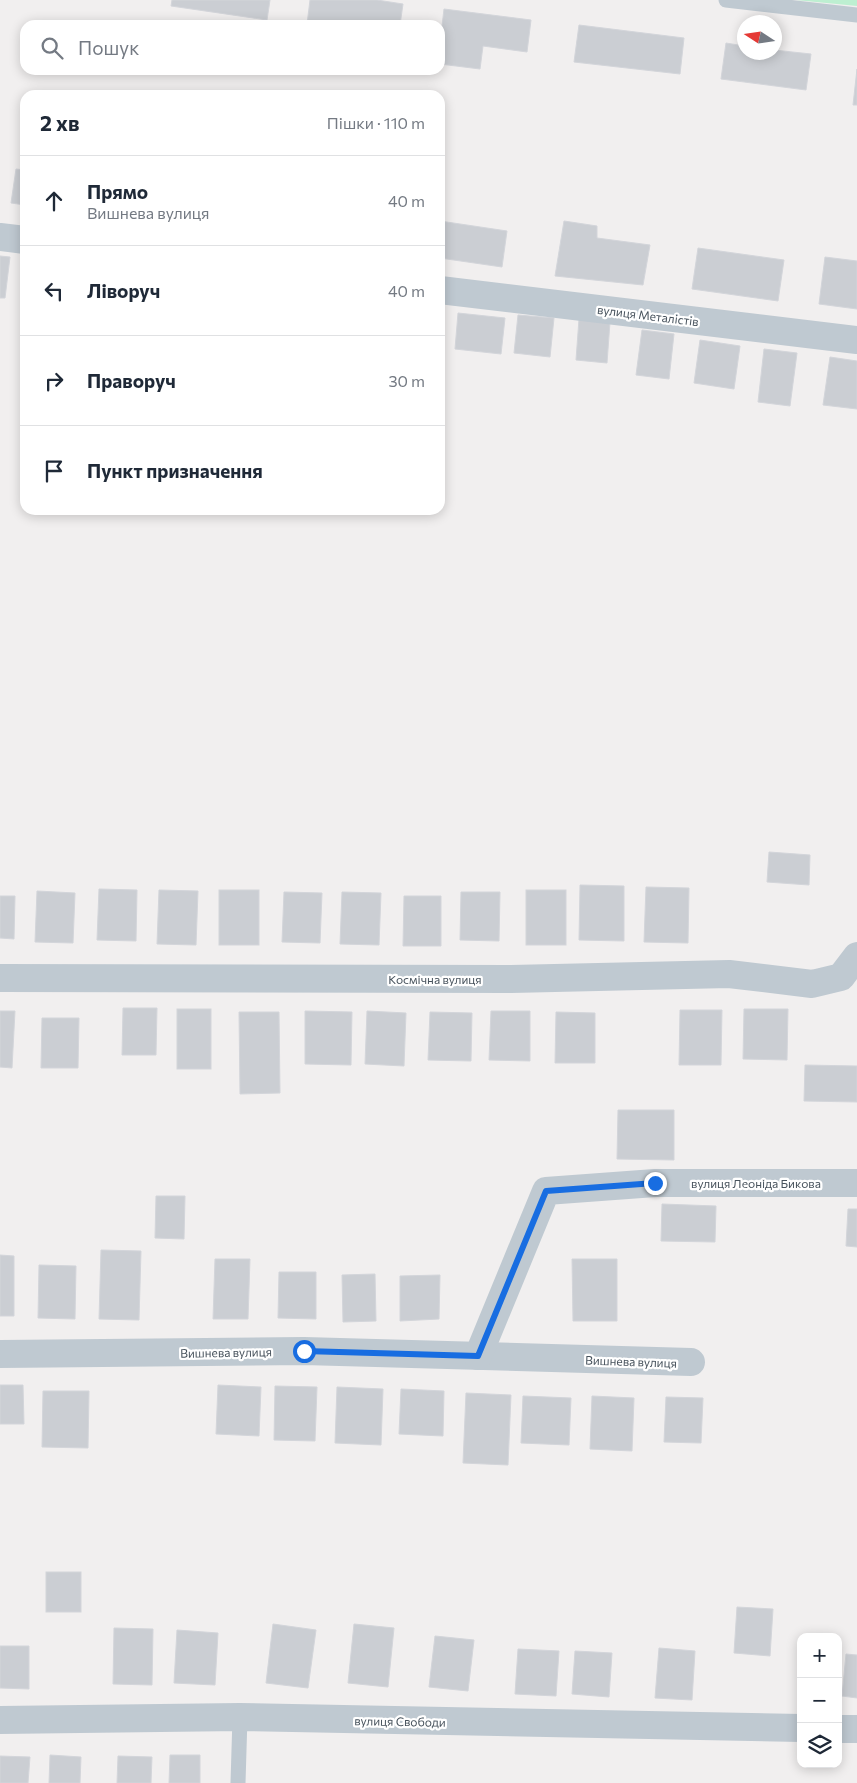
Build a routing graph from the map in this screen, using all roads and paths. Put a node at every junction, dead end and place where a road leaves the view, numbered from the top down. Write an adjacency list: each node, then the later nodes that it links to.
1 (726, 0): 2 (lane)
2 (857, 15)
3 (0, 237): 4 (street)
4 (20, 239)
5 (445, 291): 6 (street, вулиця Металістів)
6 (857, 340)
7 (857, 956): 8 (street, Космічна вулиця)
8 (0, 978)
9 (857, 1183): 11 (street, вулиця Леоніда Бикова)
10 (0, 1354): 11 (street, Вишнева вулиця)
11 (478, 1356): 12 (street, Вишнева вулиця)
12 (691, 1362)
13 (240, 1718): 14 (street, вулиця Свободи); 15 (street, вулиця Свободи); 18 (lane)
14 (0, 1720)
15 (797, 1728)
16 (842, 1729): 17 (street)
17 (857, 1729)
18 (238, 1783)

